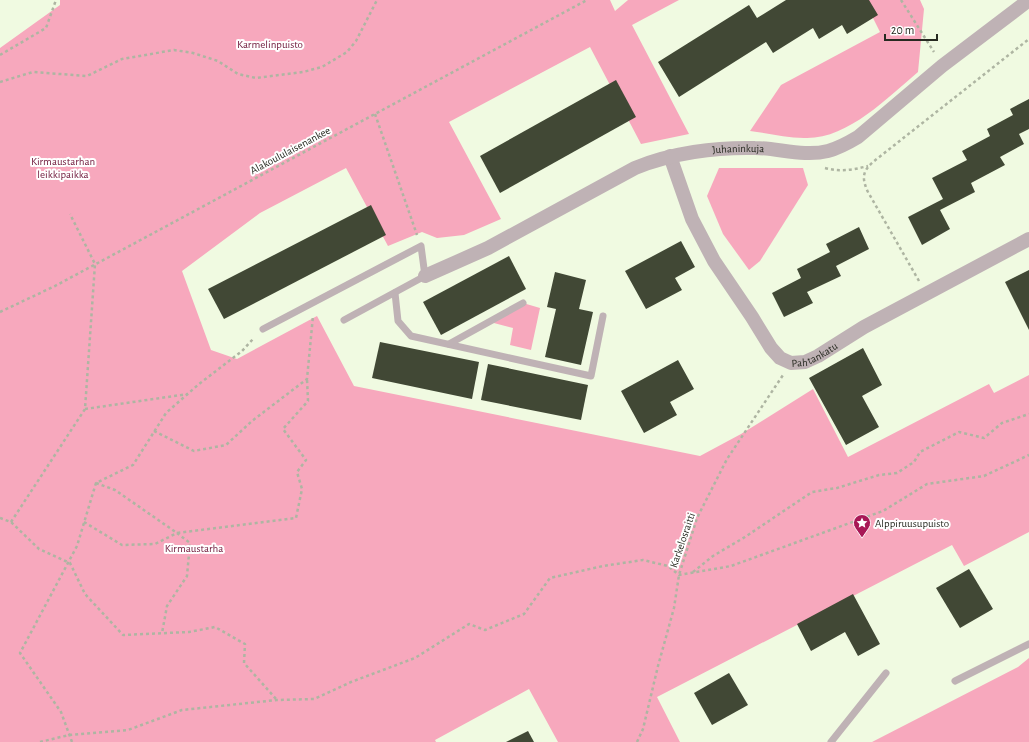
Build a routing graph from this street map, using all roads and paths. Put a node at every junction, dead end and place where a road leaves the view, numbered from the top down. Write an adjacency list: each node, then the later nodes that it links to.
1 (56, 0): 7 (path)
2 (377, 0): 9 (path)
3 (587, 0): 10 (path, Alakoululaisenankee)
4 (902, 0): 8 (path)
5 (1029, 0): 8 (street, Juhaninkuja)
6 (1029, 39): 18 (path)
7 (0, 55)
8 (942, 66): 11 (street, Juhaninkuja)
9 (0, 82)
10 (375, 114): 14 (path); 15 (path, Alakoululaisenankee)
11 (670, 156): 16 (street, Juhaninkuja); 26 (street, Pahtankatu)
12 (70, 214): 15 (path)
13 (1029, 239): 18 (street, Pahtankatu)
14 (421, 246): 16 (lane); 19 (lane)
15 (95, 264): 21 (path, Alakoululaisenankee); 29 (path)
16 (425, 276): 17 (lane)
17 (395, 293): 23 (lane); 25 (lane)
18 (926, 294): 26 (street, Pahtankatu)
19 (314, 302): 24 (lane); 27 (path)
20 (523, 303): 25 (lane)
21 (0, 312)
22 (603, 316): 25 (lane)
23 (344, 320)
24 (263, 329): 28 (path)
25 (449, 344)
26 (791, 363): 40 (path, Karkelosraitti)
27 (307, 378): 31 (path); 37 (path)
28 (188, 394): 29 (path); 31 (path)
29 (85, 409): 35 (path)
30 (1029, 414): 39 (path)
31 (154, 431): 33 (path)
32 (1029, 455): 39 (path)
33 (96, 483): 36 (path); 37 (path)
34 (0, 518): 35 (path)
35 (11, 522): 38 (path)
36 (84, 522): 37 (path); 38 (path)
37 (177, 533): 41 (path)
38 (70, 563): 41 (path); 46 (path)
39 (693, 572): 40 (path)
40 (679, 575): 45 (path); 49 (path, Karkelosraitti)
41 (162, 633): 45 (path)
42 (1029, 644): 44 (lane)
43 (886, 673): 50 (lane)
44 (955, 681)
45 (277, 700): 46 (path)
46 (68, 735): 47 (path); 48 (path)
47 (40, 742)
48 (72, 742)
49 (637, 742)
50 (831, 742)

